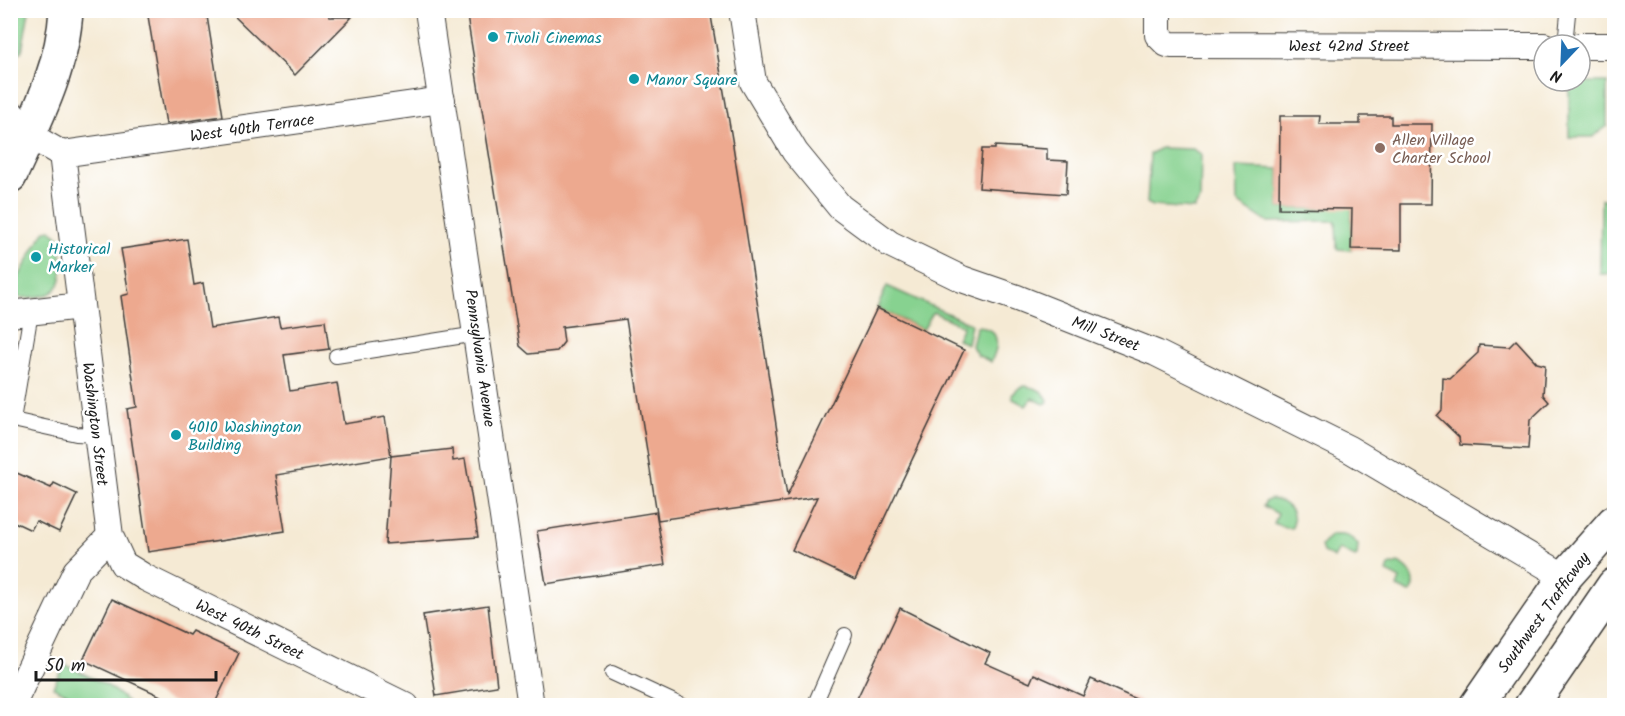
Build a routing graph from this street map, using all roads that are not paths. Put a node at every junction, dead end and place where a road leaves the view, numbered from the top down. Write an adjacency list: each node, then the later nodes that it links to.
1 (66, 10): 11 (main road)
2 (428, 10): 10 (street, Pennsylvania Avenue)
3 (742, 10): 23 (street, Mill Street)
4 (1569, 10): 6 (lane)
5 (1158, 23): 7 (street, West 42nd Street)
6 (1566, 33)
7 (1532, 46)
8 (1592, 46): 9 (street)
9 (1614, 46)
10 (442, 100): 12 (street, West 40th Terrace); 16 (street, Pennsylvania Avenue)
11 (20, 123): 12 (street); 13 (main road)
12 (62, 154): 14 (street, Washington Street)
13 (10, 176)
14 (81, 306): 15 (street); 19 (street, Washington Street)
15 (21, 313): 18 (lane)
16 (477, 334): 17 (lane); 30 (street, Pennsylvania Avenue)
17 (336, 356)
18 (11, 421): 19 (lane)
19 (97, 435): 21 (street, Washington Street)
20 (1614, 522): 23 (main road, Southwest Trafficway)
21 (110, 536): 28 (street); 29 (street, West 40th Street)
22 (1614, 576): 23 (main road)
23 (1565, 577): 27 (main road); 33 (main road, Southwest Trafficway)
24 (1614, 585): 27 (main road)
25 (845, 635): 32 (lane)
26 (612, 673): 31 (lane)
27 (1552, 674): 34 (main road)
28 (12, 705)
29 (406, 705)
30 (531, 705)
31 (683, 705)
32 (814, 705)
33 (1476, 705)
34 (1531, 705)

